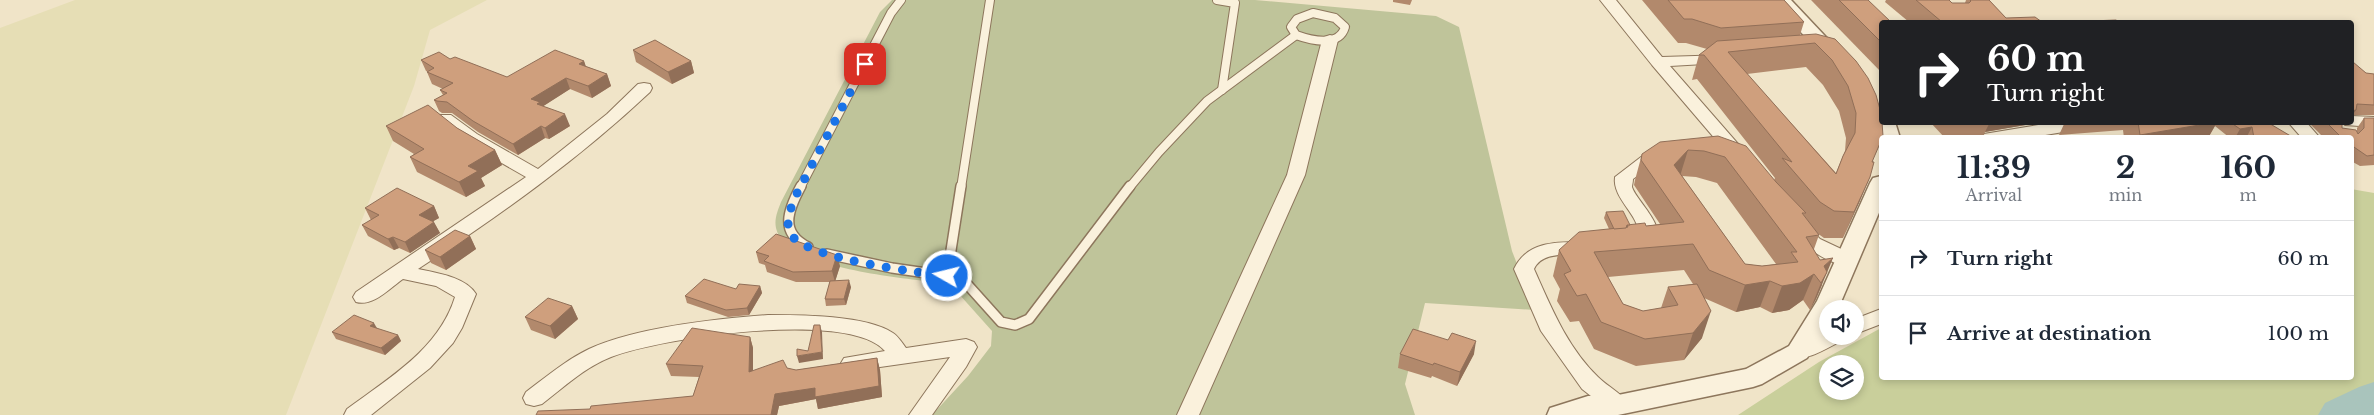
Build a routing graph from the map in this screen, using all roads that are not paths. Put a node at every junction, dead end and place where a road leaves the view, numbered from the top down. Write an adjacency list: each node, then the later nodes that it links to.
1 (901, 0): 29 (lane)
2 (990, 0): 29 (lane)
3 (1217, 0): 12 (lane)
4 (1608, 0): 9 (street)
5 (1781, 0): 10 (street)
6 (1296, 35): 7 (lane); 7 (lane); 12 (lane)
7 (1330, 40): 41 (street)
8 (1734, 57): 9 (street)
9 (1658, 62): 20 (street)
10 (1844, 69)
11 (644, 88): 24 (street)
12 (1222, 90): 29 (lane)
13 (445, 119): 24 (street)
14 (2354, 122): 15 (street)
15 (2374, 122)
16 (2075, 125): 18 (street)
17 (2299, 125): 19 (street)
18 (2010, 135)
19 (2309, 135)
20 (1736, 152): 21 (street); 23 (street)
21 (1716, 154)
22 (1677, 158): 38 (street)
23 (1754, 174)
24 (538, 176): 28 (street)
25 (1879, 189): 27 (street)
26 (1784, 211): 27 (street)
27 (1848, 260): 34 (street)
28 (400, 272): 30 (street); 39 (street)
29 (947, 276)
30 (363, 297)
31 (1879, 317): 32 (street)
32 (1864, 323)
33 (1819, 343): 34 (street)
34 (1798, 352): 38 (street)
35 (901, 356): 36 (street); 37 (street); 40 (street)
36 (835, 366)
37 (534, 398)
38 (1615, 410): 42 (street)
39 (355, 415)
40 (920, 415)
41 (1188, 415)
42 (1560, 415)

